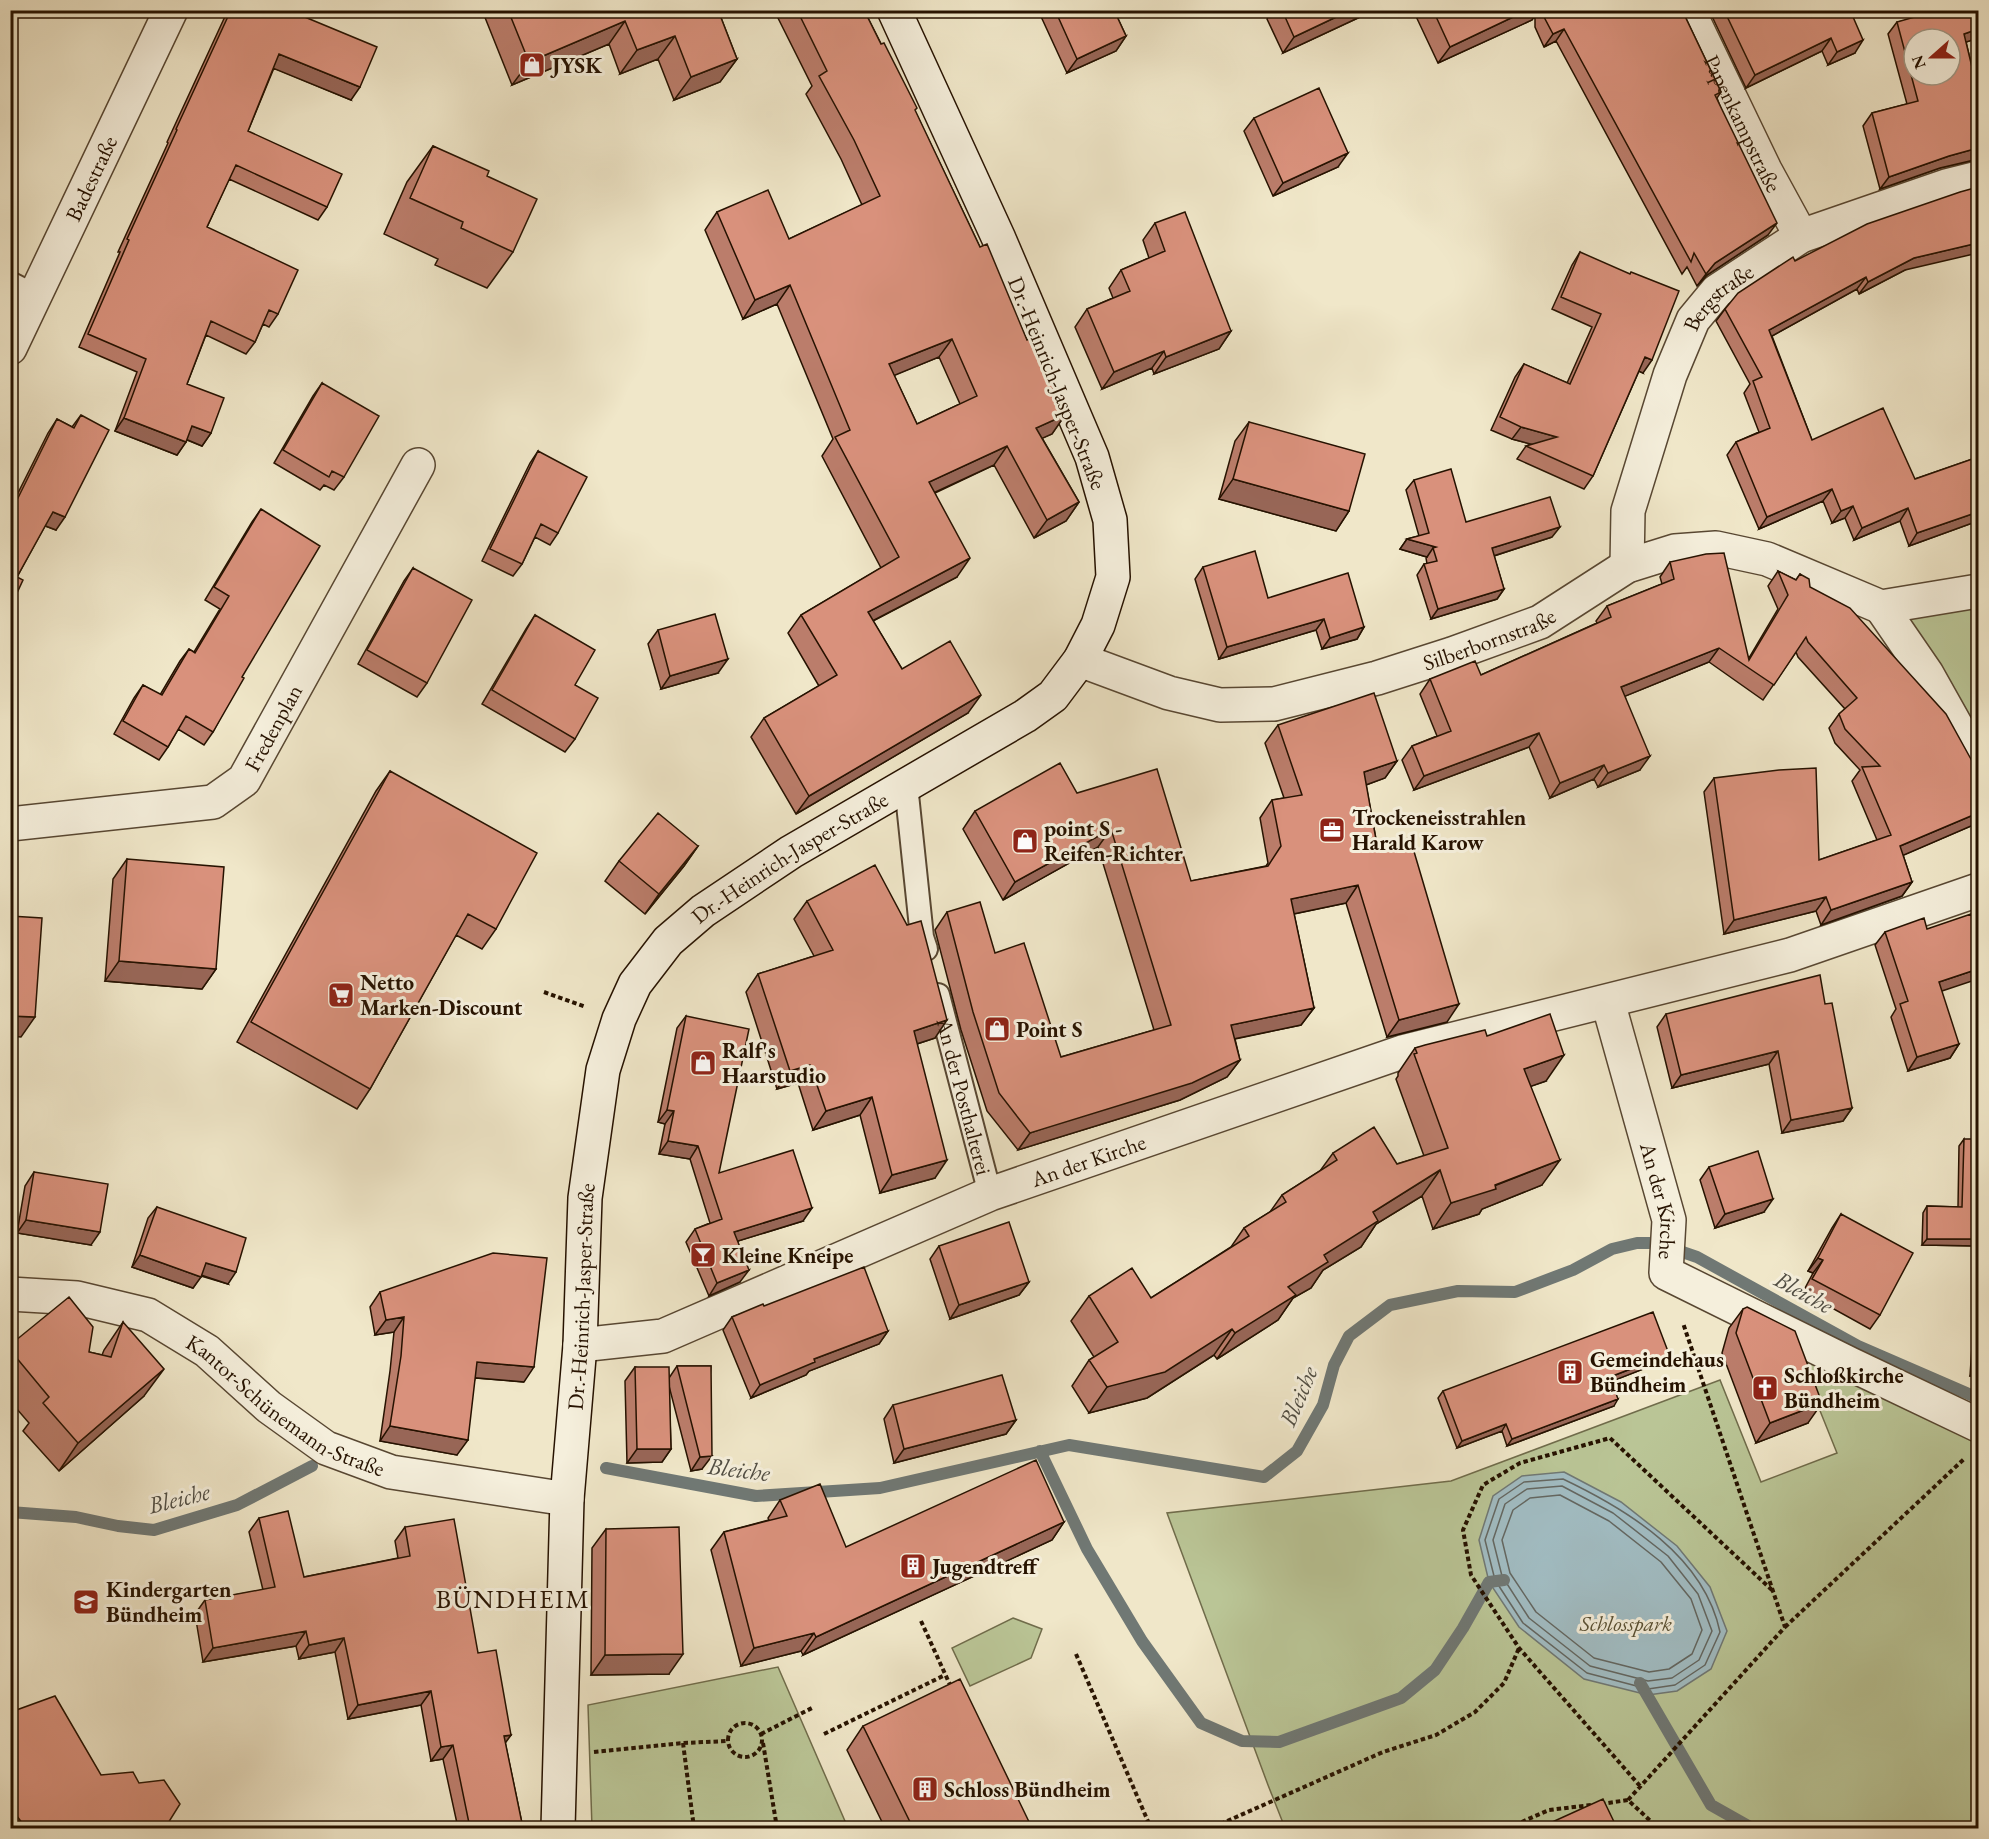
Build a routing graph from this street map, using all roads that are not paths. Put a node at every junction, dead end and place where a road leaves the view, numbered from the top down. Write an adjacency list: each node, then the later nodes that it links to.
1 (171, 10): 6 (street, Badestraße)
2 (894, 10): 12 (street, Dr.-Heinrich-Jasper-Straße)
3 (1688, 10): 5 (street, Papenkampstraße)
4 (1978, 178): 5 (street, Bergstraße)
5 (1801, 236): 9 (street, Bergstraße)
6 (23, 290): 7 (street, Badestraße)
7 (10, 348)
8 (418, 465): 15 (street, Fredenplan)
9 (1628, 566): 11 (street, Silberbornstraße); 12 (street, Silberbornstraße)
10 (1978, 591): 11 (street)
11 (1881, 607): 13 (street)
12 (1080, 660): 14 (street, Dr.-Heinrich-Jasper-Straße)
13 (1978, 765)
14 (906, 785): 18 (lane, An der Posthalterei); 20 (street, Dr.-Heinrich-Jasper-Straße)
15 (10, 824)
16 (1978, 890): 17 (street, An der Kirche)
17 (1608, 1002): 18 (street, An der Kirche); 21 (street, An der Kirche)
18 (990, 1194): 20 (street, An der Kirche)
19 (10, 1294): 22 (street, Kantor-Schünemann-Straße)
20 (580, 1345): 22 (street, Dr.-Heinrich-Jasper-Straße)
21 (1974, 1439)
22 (567, 1499): 23 (street, Dr.-Heinrich-Jasper-Straße)
23 (558, 1828)

